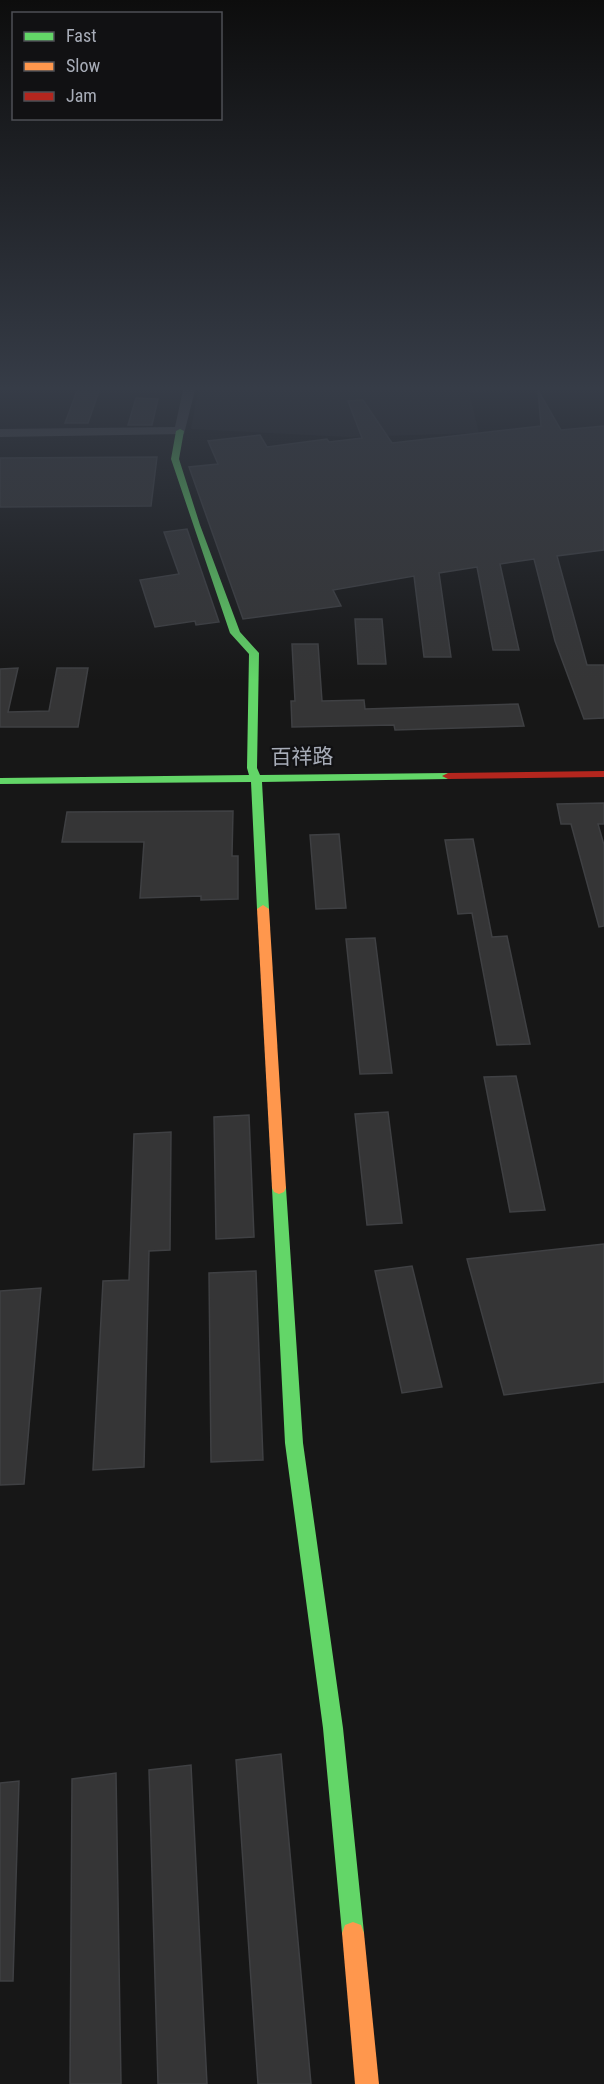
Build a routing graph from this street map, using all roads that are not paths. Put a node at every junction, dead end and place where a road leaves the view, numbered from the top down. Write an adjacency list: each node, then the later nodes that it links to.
1 (184, 487): 4 (street)
2 (604, 764): 4 (street, 百祥路)
3 (0, 769): 4 (street, 百祥路)
4 (254, 773): 5 (street, 百祥路); 6 (street, 百祥路); 7 (street)
5 (604, 774)
6 (0, 781)
7 (367, 2084)

